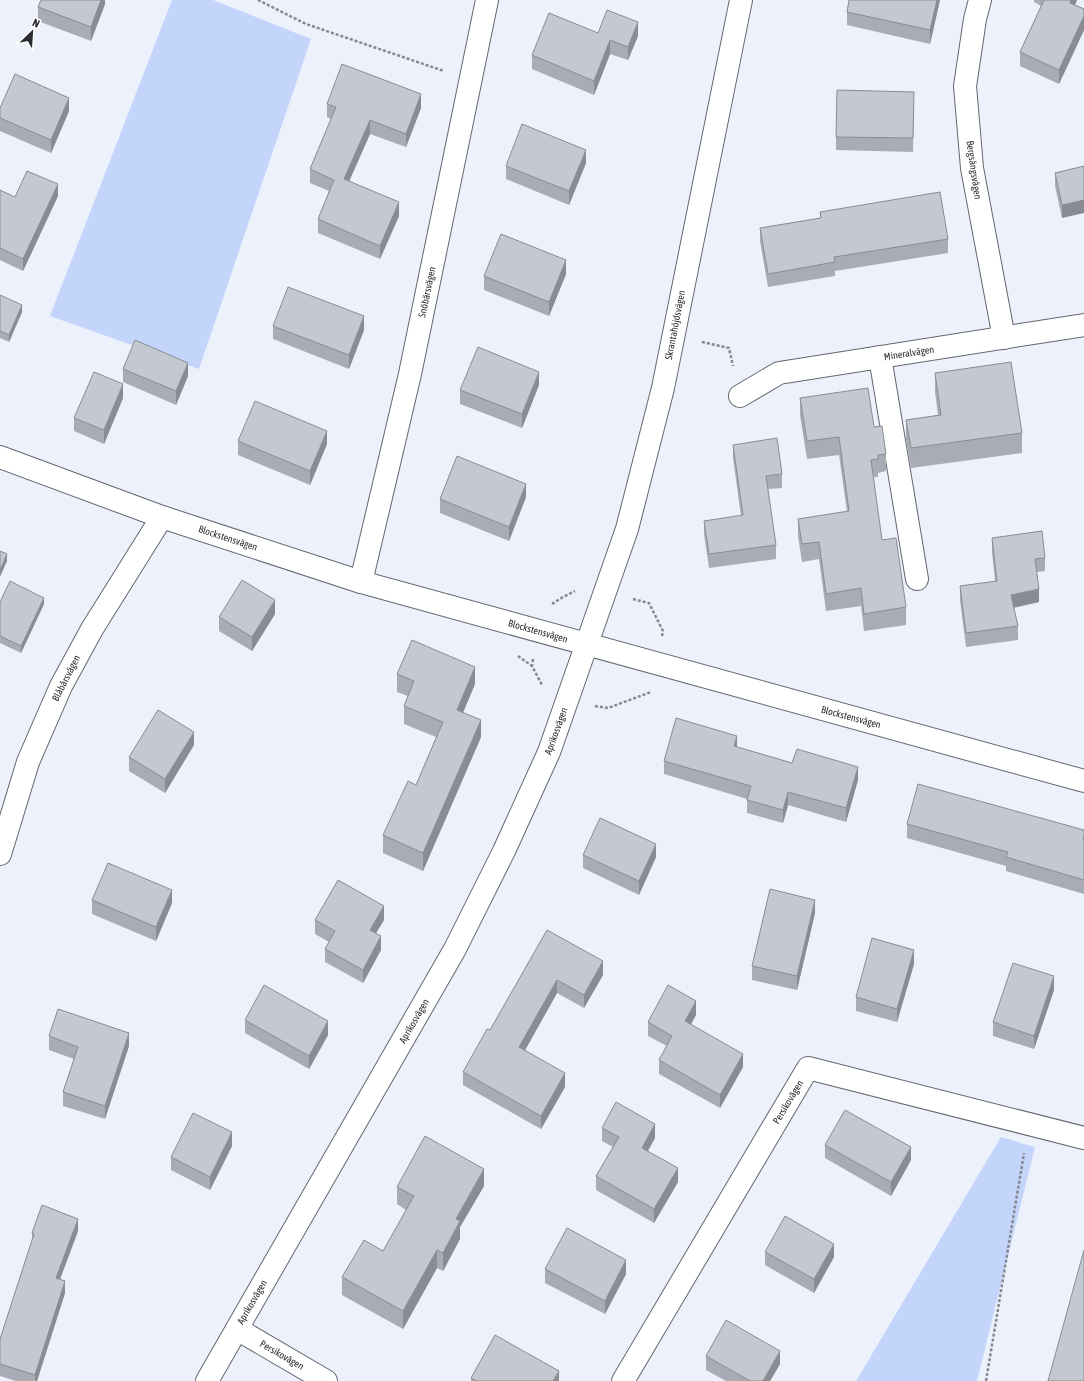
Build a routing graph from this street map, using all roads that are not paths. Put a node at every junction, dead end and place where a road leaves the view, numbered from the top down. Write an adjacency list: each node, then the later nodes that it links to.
1 (487, 0): 11 (street, Snöbärsvägen)
2 (741, 0): 12 (street, Skrantahöjdsvägen)
3 (980, 0): 5 (street, Bergsängsvägen)
4 (1084, 325): 5 (street, Mineralvägen)
5 (1004, 338): 6 (street, Mineralvägen)
6 (880, 357): 7 (street, Mineralvägen); 10 (street)
7 (740, 396)
8 (0, 457): 9 (street, Blockstensvägen)
9 (162, 517): 11 (street, Blockstensvägen); 14 (street, Blåbärsvägen)
10 (917, 579)
11 (361, 582): 12 (street, Blockstensvägen)
12 (587, 645): 13 (street, Blockstensvägen); 16 (street, Aprikosvägen)
13 (1084, 781)
14 (0, 854)
15 (1084, 1138): 19 (street, Persikovägen)
16 (237, 1329): 17 (street, Aprikosvägen); 18 (street, Persikovägen)
17 (207, 1381)
18 (326, 1381)
19 (623, 1381)

